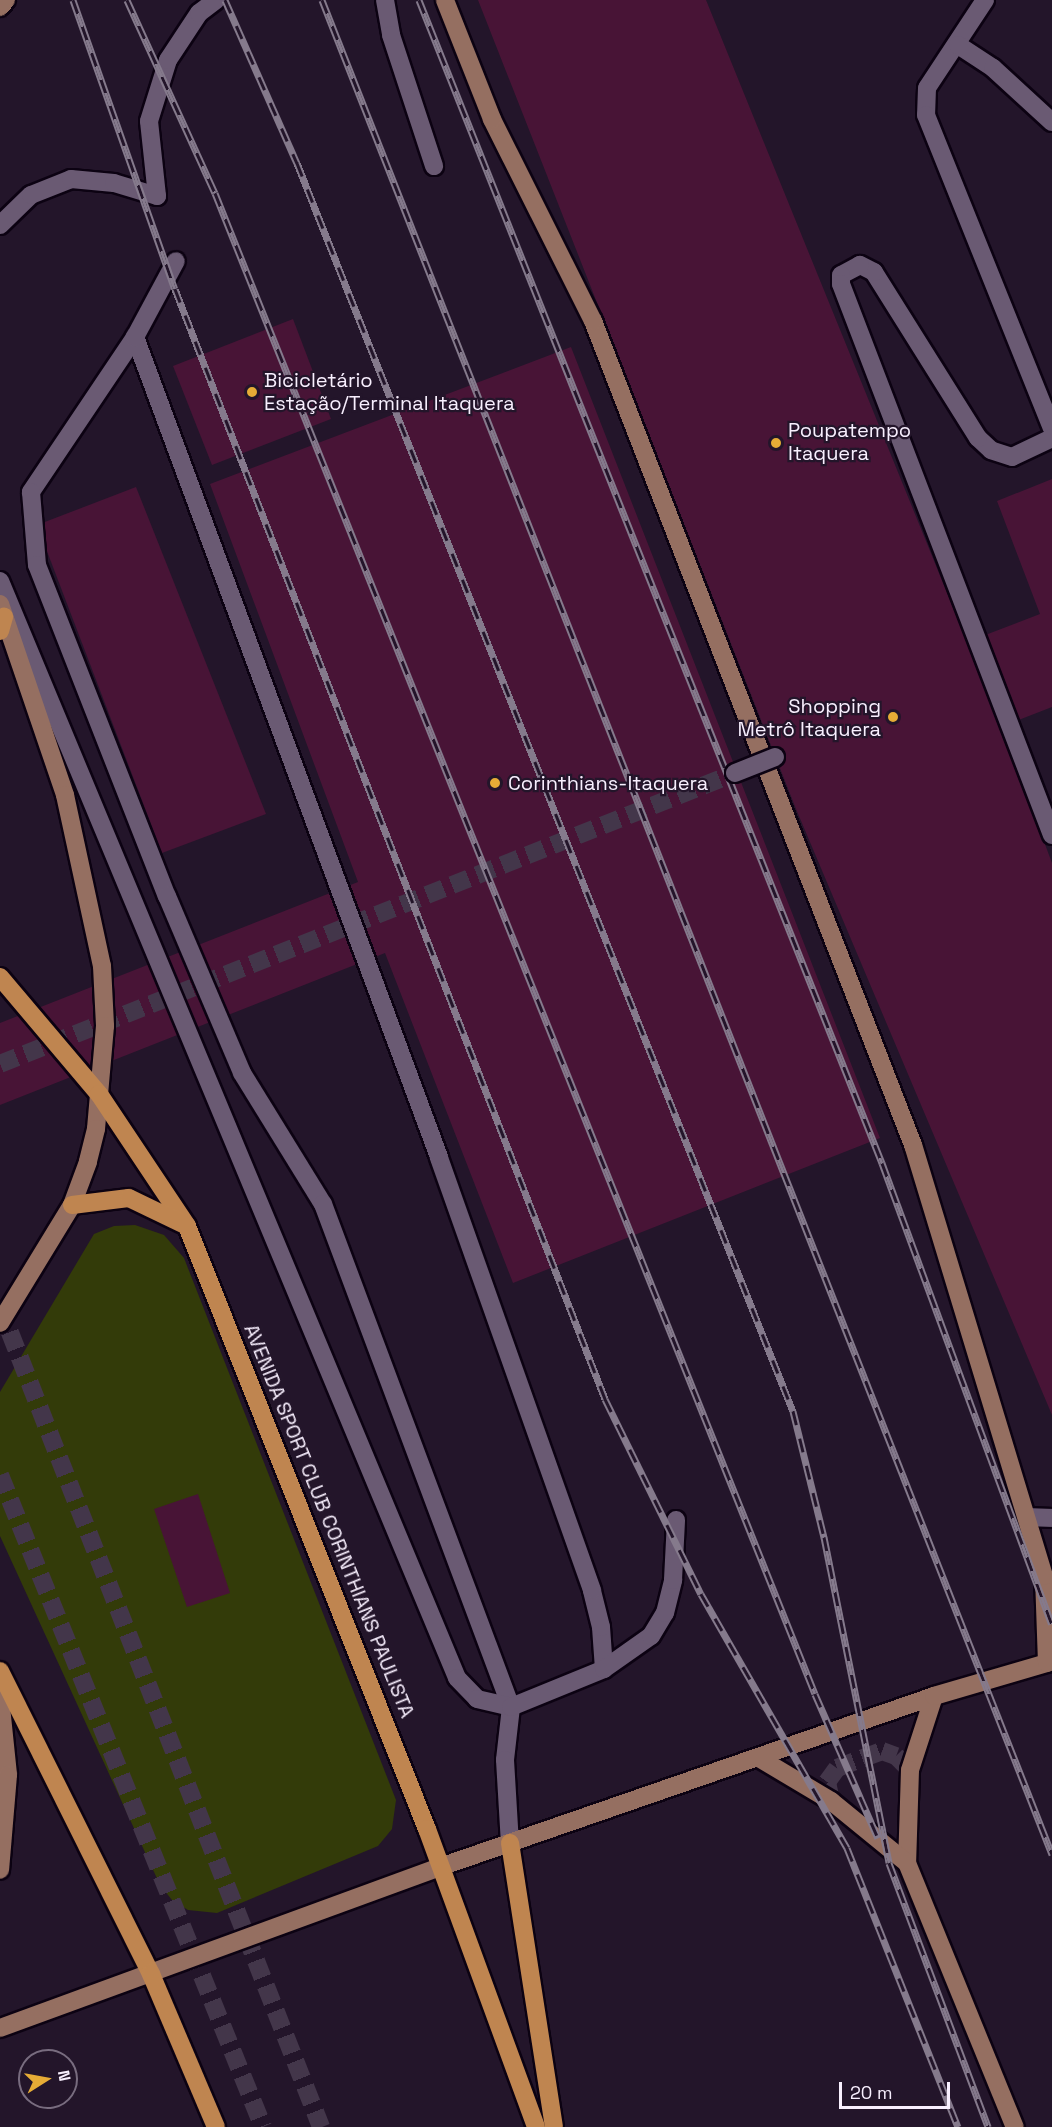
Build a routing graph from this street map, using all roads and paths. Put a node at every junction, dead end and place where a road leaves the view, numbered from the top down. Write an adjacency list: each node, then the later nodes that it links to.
1 (6, 0): 6 (street)
2 (216, 0): 10 (street)
3 (385, 0): 9 (street)
4 (445, 0): 25 (street)
5 (985, 0): 7 (street)
6 (0, 7)
7 (958, 45): 8 (street); 13 (street)
8 (1052, 123)
9 (434, 166)
10 (0, 225)
11 (176, 261): 12 (street)
12 (135, 337): 30 (street); 34 (street)
13 (1052, 428)
14 (1052, 438): 19 (street)
15 (0, 580): 34 (street)
16 (1, 617): 21 (street)
17 (775, 758): 18 (street, bridge)
18 (735, 773)
19 (1052, 834)
20 (0, 977): 21 (main road, AVENIDA SPORT CLUB CORINTHIANS PAULISTA)
21 (99, 1094): 22 (street); 23 (main road, AVENIDA SPORT CLUB CORINTHIANS PAULISTA)
22 (72, 1205): 23 (main road); 24 (street)
23 (187, 1226): 38 (main road, AVENIDA SPORT CLUB CORINTHIANS PAULISTA)
24 (0, 1323)
25 (1027, 1517): 26 (street); 28 (street)
26 (1052, 1518)
27 (676, 1520): 30 (street)
28 (1048, 1576): 29 (street)
29 (1049, 1663): 32 (street)
30 (604, 1669): 34 (street)
31 (0, 1671): 40 (main road)
32 (934, 1696): 35 (street); 37 (street)
33 (0, 1697): 39 (street)
34 (511, 1707): 36 (street)
35 (759, 1758): 36 (street); 37 (street)
36 (510, 1844): 38 (street); 44 (main road)
37 (907, 1863): 45 (street)
38 (440, 1867): 40 (street); 43 (main road, AVENIDA SPORT CLUB CORINTHIANS PAULISTA)
39 (0, 1870)
40 (151, 1974): 41 (street); 42 (main road)
41 (0, 2028)
42 (216, 2127)
43 (536, 2127)
44 (554, 2127)
45 (1015, 2127)

